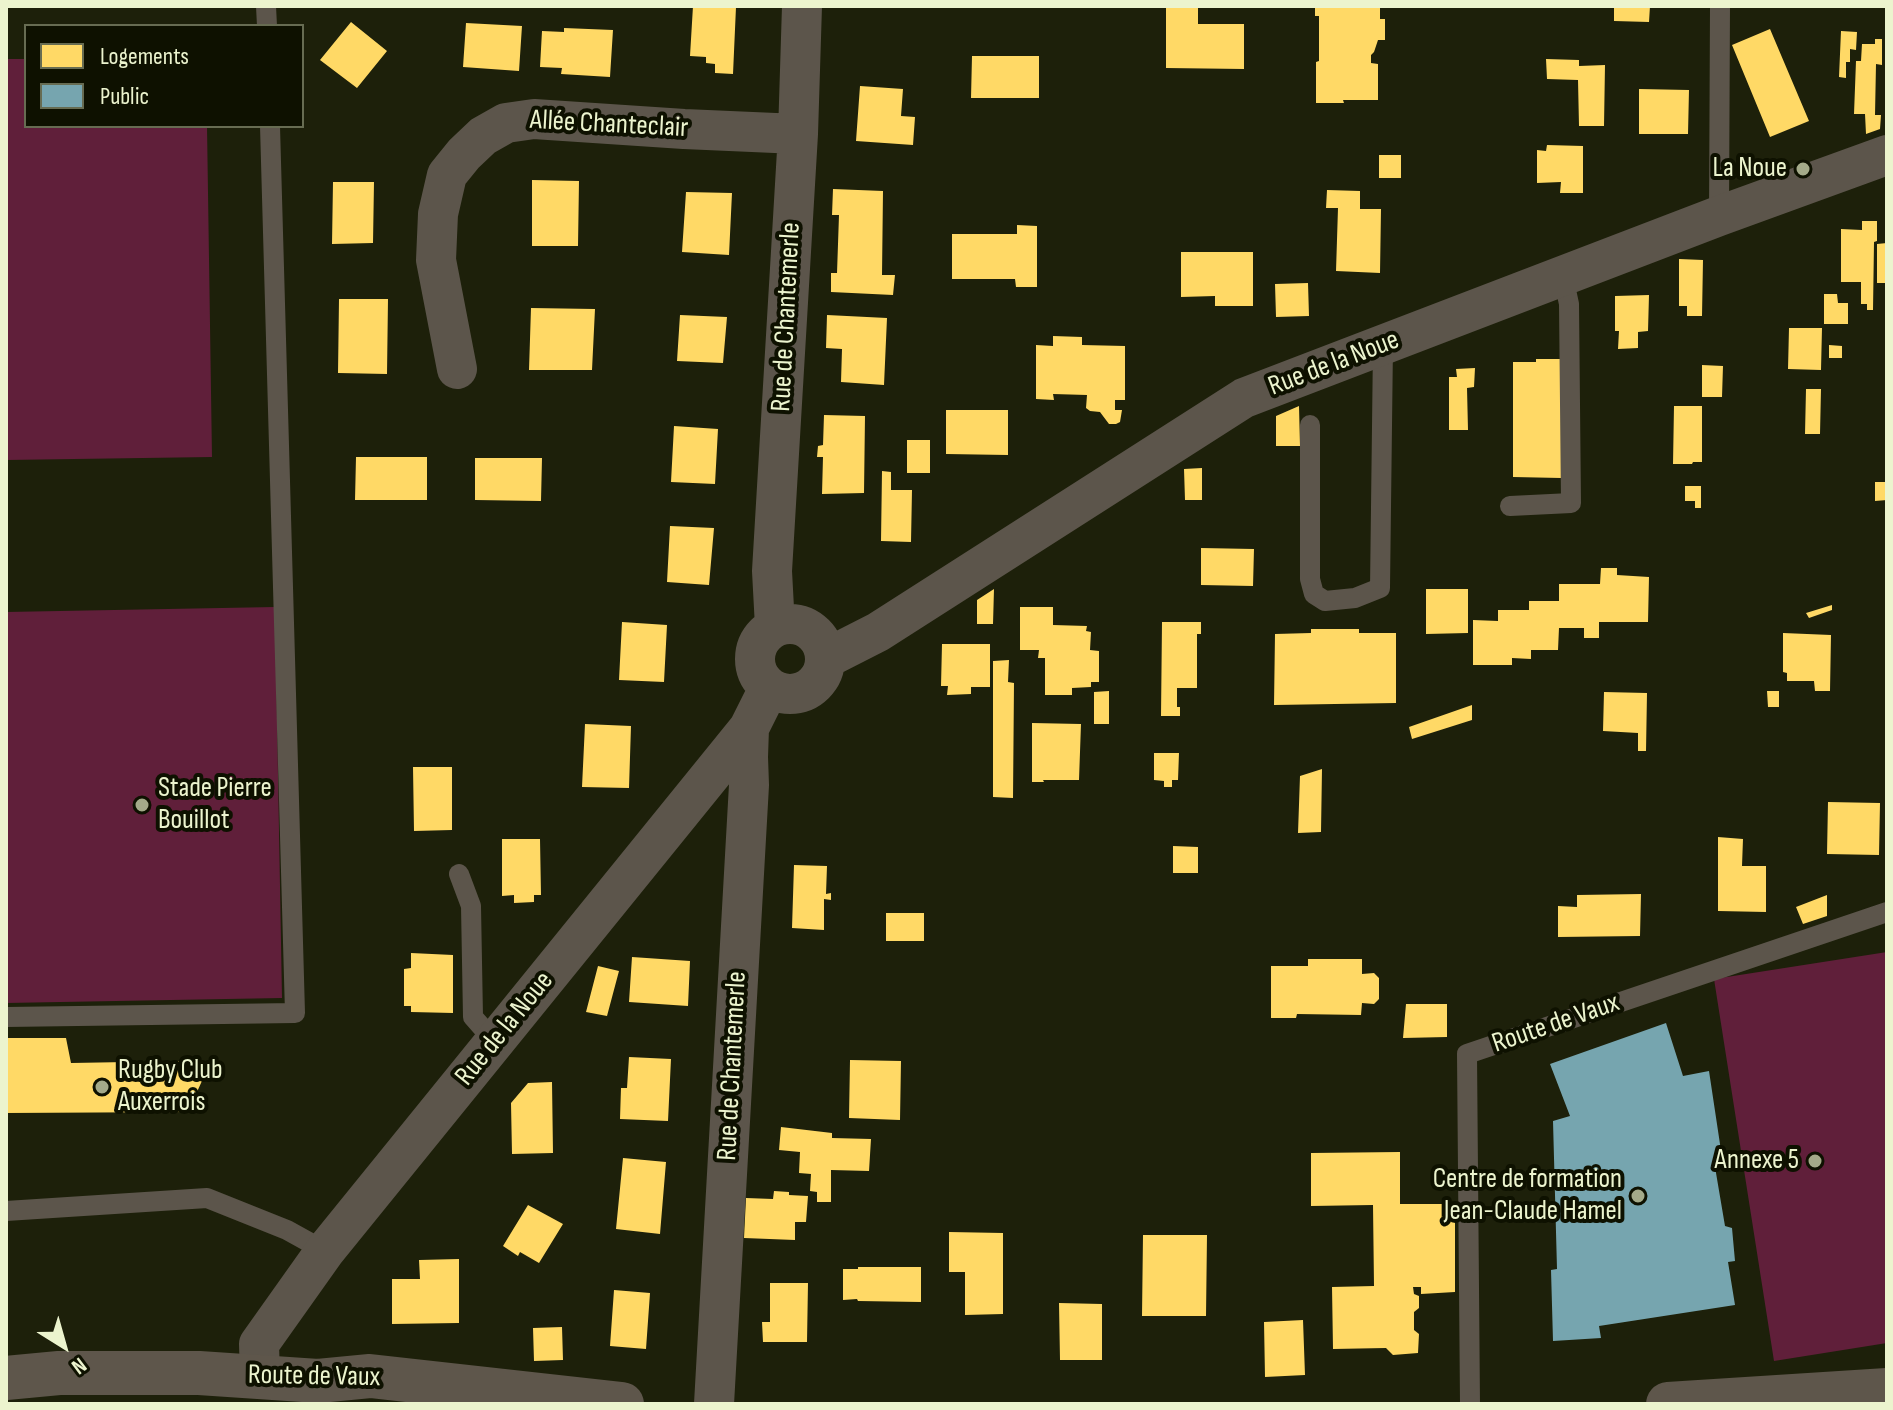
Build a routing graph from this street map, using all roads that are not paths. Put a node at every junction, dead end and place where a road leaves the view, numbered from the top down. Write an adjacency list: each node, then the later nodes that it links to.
1 (802, 6): 4 (street, Rue de Chantemerle)
2 (1720, 6): 6 (lane)
3 (270, 128): 18 (lane)
4 (798, 134): 9 (street, Allée Chanteclair); 12 (street, Rue de Chantemerle)
5 (1887, 155): 6 (street, Rue de la Noue)
6 (1719, 216): 7 (street, Rue de la Noue)
7 (1563, 276): 8 (street, Rue de la Noue); 11 (lane)
8 (1383, 345): 10 (lane); 13 (street, Rue de la Noue)
9 (457, 369)
10 (1310, 425)
11 (1510, 506)
12 (775, 627): 13 (street); 14 (street)
13 (825, 659): 14 (street)
14 (769, 688): 15 (street, Rue de la Noue)
15 (749, 728): 19 (street, Rue de la Noue); 26 (street, Rue de Chantemerle)
16 (459, 874): 19 (lane)
17 (1887, 912): 27 (lane, Route de Vaux)
18 (6, 1017)
19 (495, 1042): 21 (street, Rue de la Noue)
20 (6, 1211): 21 (lane)
21 (325, 1251): 22 (street, Rue de la Noue)
22 (260, 1376): 23 (street, Route de Vaux); 25 (street, Route de Vaux)
23 (6, 1378)
24 (1887, 1390): 28 (street)
25 (622, 1404)
26 (714, 1404)
27 (1470, 1404)
28 (1668, 1404)

